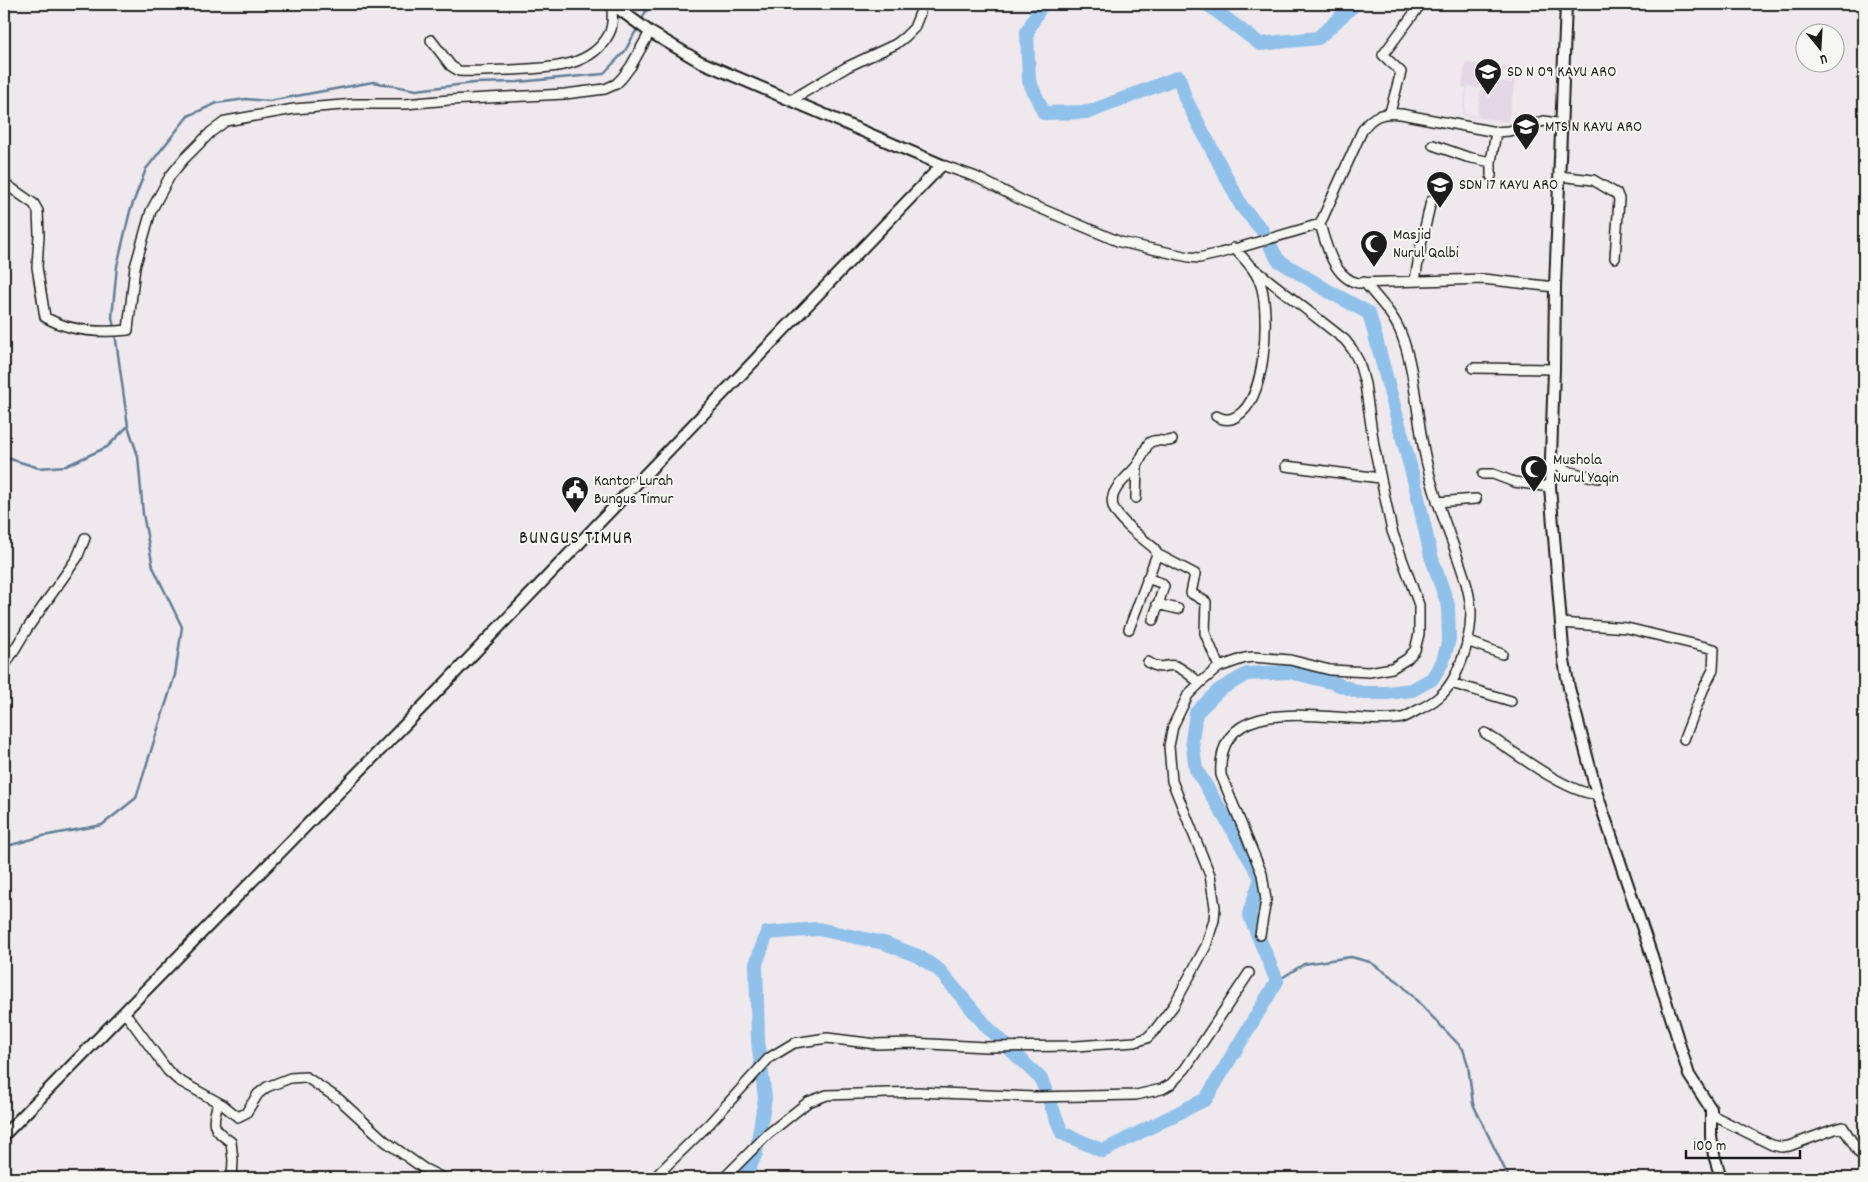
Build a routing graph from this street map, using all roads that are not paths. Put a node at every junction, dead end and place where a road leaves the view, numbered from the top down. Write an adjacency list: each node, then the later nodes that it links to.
1 (1421, 4): 8 (street)
2 (1566, 4): 9 (street)
3 (613, 5): 5 (street); 6 (street)
4 (920, 13): 7 (street)
5 (649, 31): 7 (street); 16 (street)
6 (431, 40)
7 (791, 100): 13 (street)
8 (1390, 112): 10 (street); 18 (street)
9 (1561, 124): 10 (street); 15 (street)
10 (1496, 132): 12 (street)
11 (1434, 145): 12 (street)
12 (1491, 162): 14 (street)
13 (942, 165): 19 (street); 62 (street)
14 (1491, 176)
15 (1559, 176): 20 (street); 24 (street)
16 (4, 183)
17 (1431, 201): 22 (street)
18 (1320, 224): 19 (street); 23 (street)
19 (1239, 247): 21 (street)
20 (1615, 258)
21 (1252, 267): 27 (street); 33 (street)
22 (1415, 280): 23 (street); 24 (street)
23 (1364, 282): 38 (street)
24 (1555, 287): 26 (street)
25 (1473, 368): 26 (street)
26 (1554, 368): 29 (street)
27 (1216, 416)
28 (1172, 440): 30 (street)
29 (1551, 461): 34 (street); 35 (street)
30 (1137, 465): 36 (street); 40 (street)
31 (1286, 466): 33 (street)
32 (1483, 474): 35 (street)
33 (1380, 478): 53 (street)
34 (1598, 478)
35 (1550, 487): 45 (street)
36 (1136, 498)
37 (1476, 499): 38 (street)
38 (1437, 502): 47 (street)
39 (85, 538): 49 (street)
40 (1156, 554): 41 (street); 53 (street)
41 (1147, 578): 42 (street); 46 (street)
42 (1158, 604): 43 (street); 44 (street)
43 (1178, 609)
44 (1153, 620)
45 (1560, 624): 58 (street); 59 (street)
46 (1130, 629)
47 (1468, 642): 50 (street); 55 (street)
48 (4, 647): 49 (street)
49 (13, 652): 52 (street)
50 (1502, 654)
51 (1148, 662): 54 (street)
52 (4, 667)
53 (1219, 667): 54 (street)
54 (1198, 682): 69 (street)
55 (1453, 684): 56 (street); 60 (street)
56 (1511, 701)
57 (1485, 733): 59 (street)
58 (1684, 739)
59 (1596, 794): 64 (street)
60 (1260, 935)
61 (1249, 972): 70 (street)
62 (122, 1013): 63 (street); 65 (street)
63 (218, 1102): 67 (street); 68 (street)
64 (1712, 1115): 66 (street); 71 (street)
65 (4, 1135)
66 (1864, 1157)
67 (232, 1178)
68 (443, 1178)
69 (654, 1178)
70 (724, 1178)
71 (1721, 1178)

